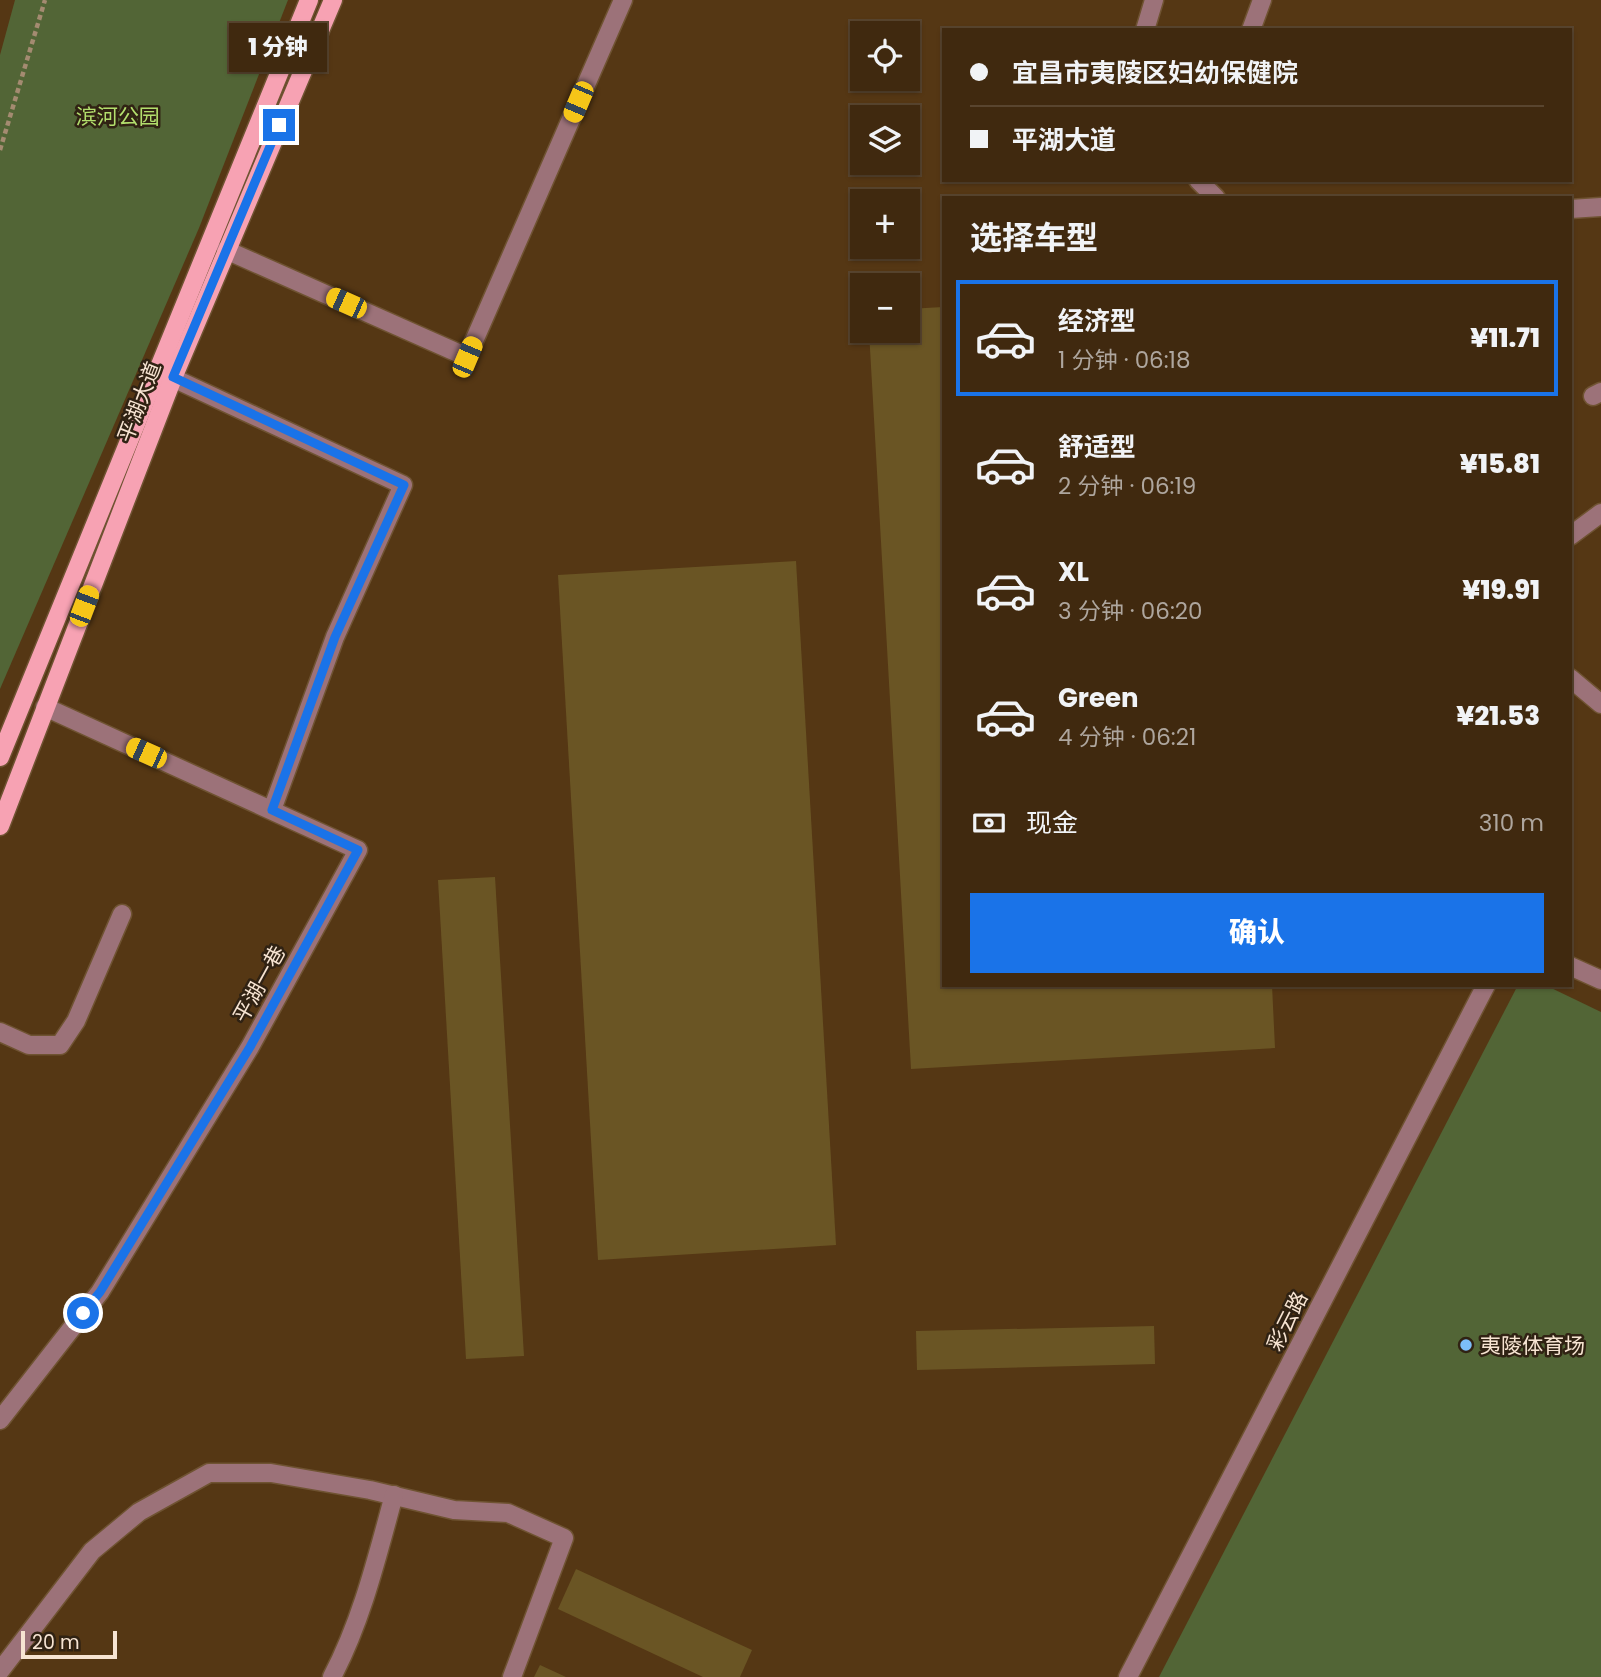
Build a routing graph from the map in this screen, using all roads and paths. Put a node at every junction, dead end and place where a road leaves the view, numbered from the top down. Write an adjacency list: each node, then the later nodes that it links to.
1 (46, 0): 9 (path)
2 (309, 0): 19 (main road, 平湖大道)
3 (333, 0): 12 (main road, 平湖大道)
4 (623, 0): 12 (street)
5 (1154, 0): 7 (street)
6 (1262, 0): 8 (street)
7 (1147, 28)
8 (1252, 28)
9 (0, 150)
10 (1572, 209): 11 (street)
11 (1599, 212)
12 (226, 250): 13 (main road, 平湖大道)
13 (173, 377): 18 (main road, 平湖大道); 20 (street)
14 (1601, 513): 15 (street)
15 (1572, 535)
16 (1572, 680): 17 (street)
17 (1601, 704)
18 (45, 707): 20 (street, 平湖一巷); 21 (main road, 平湖大道)
19 (0, 757)
20 (272, 810): 27 (street, 平湖一巷)
21 (0, 825)
22 (122, 914): 26 (street)
23 (1572, 967): 24 (street)
24 (1601, 981)
25 (1485, 987): 32 (street, 彩云路)
26 (0, 1032)
27 (0, 1420)
28 (394, 1495): 29 (street); 30 (street); 31 (street)
29 (0, 1671)
30 (332, 1677)
31 (512, 1677)
32 (1128, 1677)

